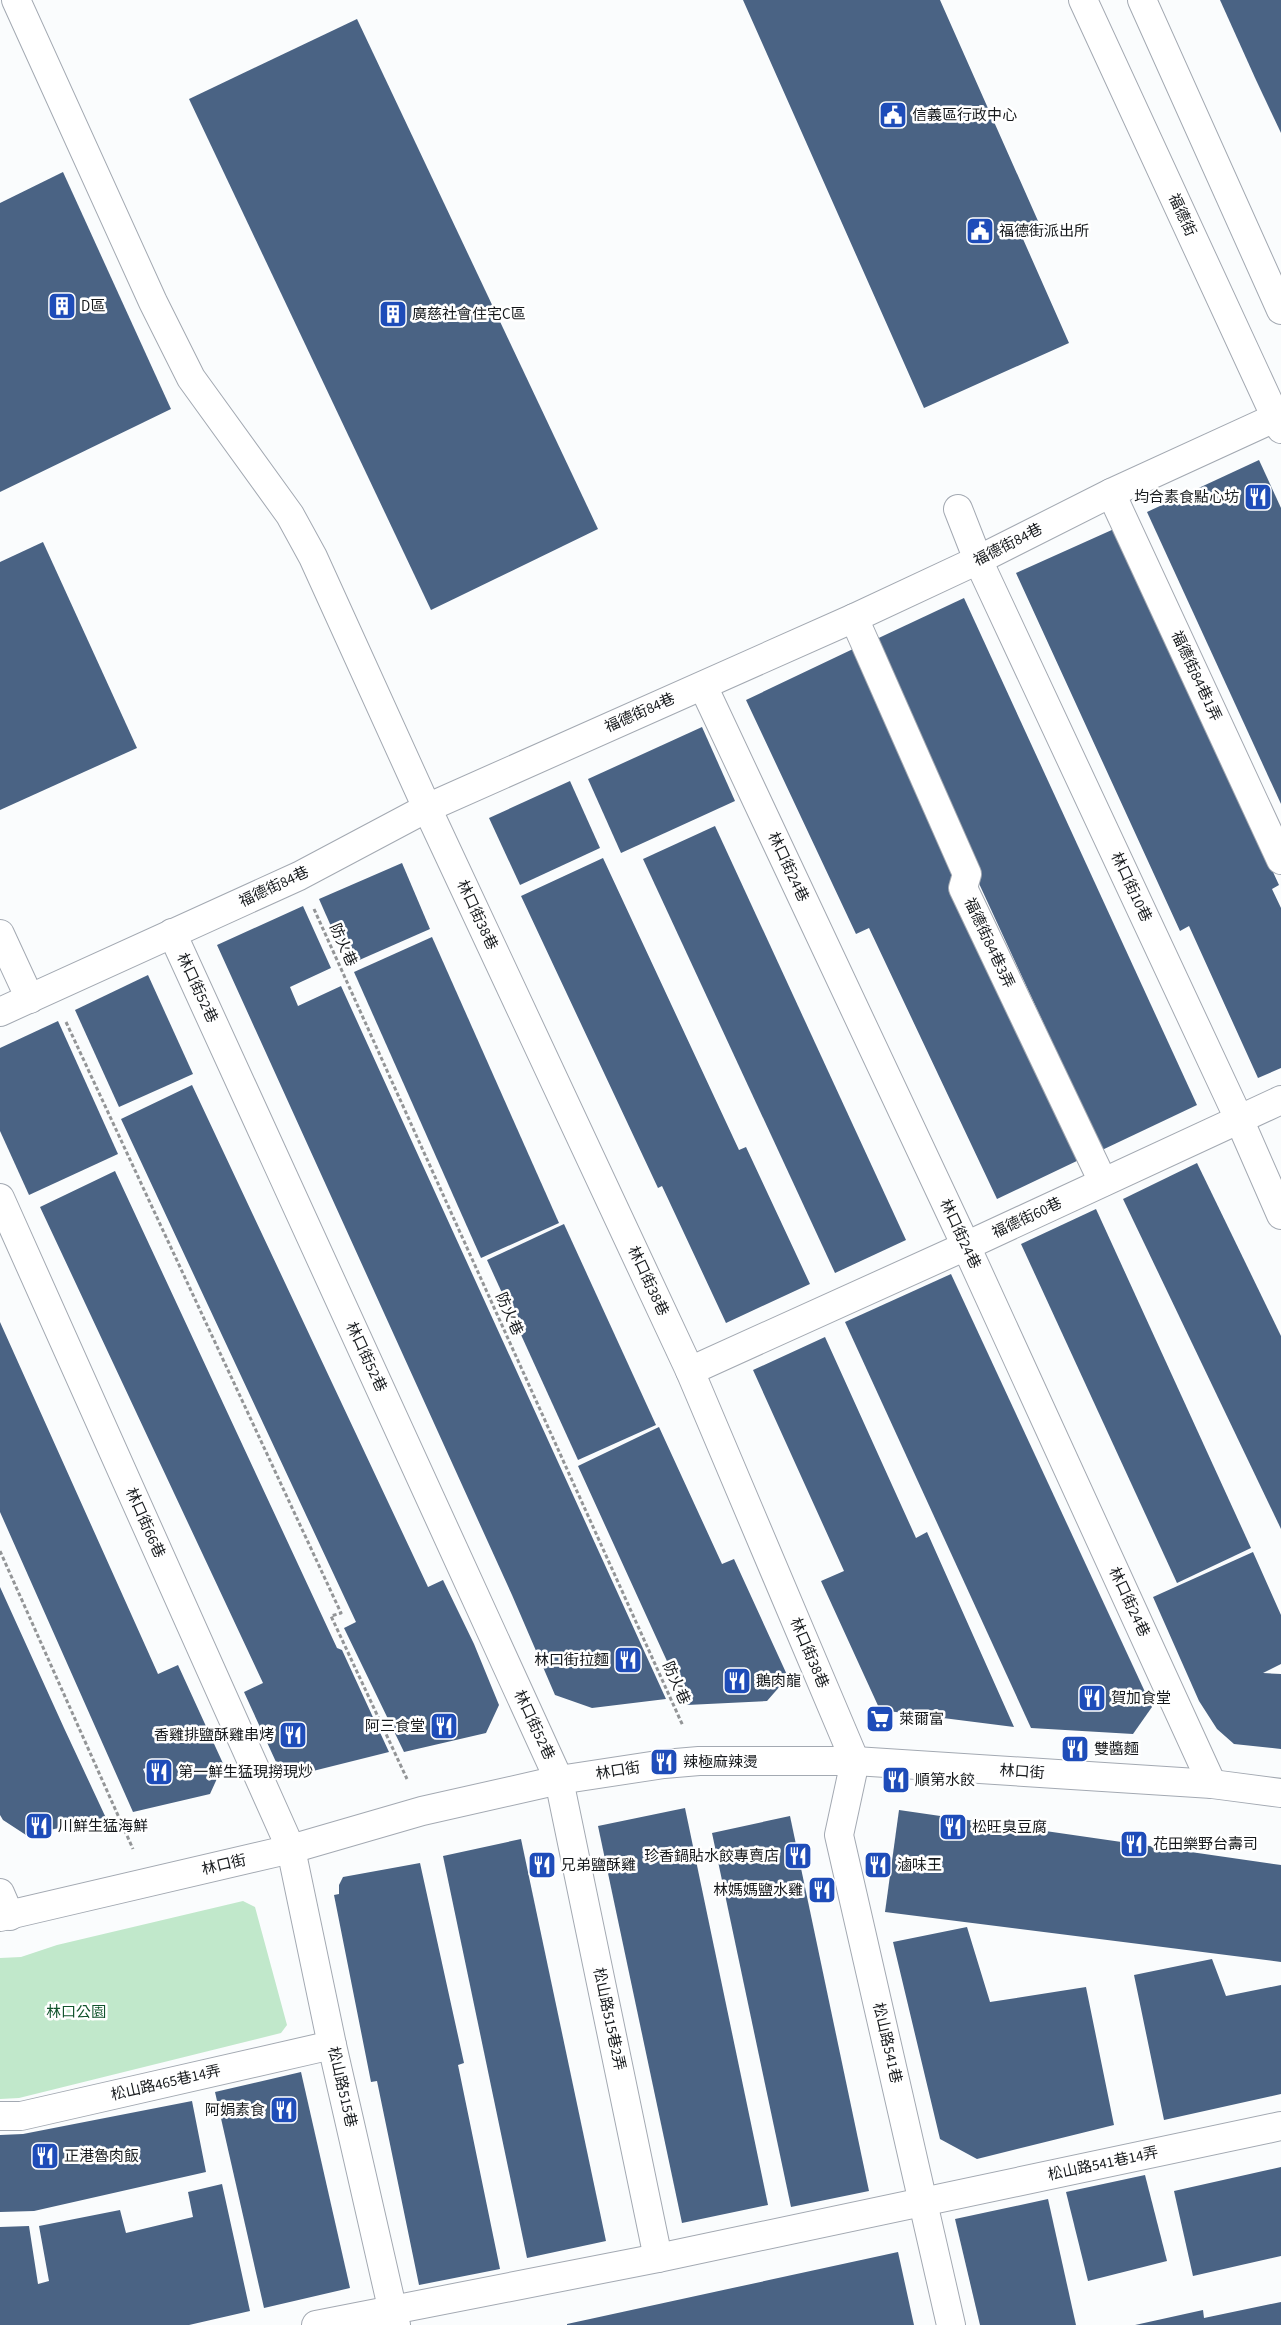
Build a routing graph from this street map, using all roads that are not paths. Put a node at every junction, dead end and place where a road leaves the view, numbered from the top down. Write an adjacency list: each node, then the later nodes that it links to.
1 (16, 0): 11 (street, 林口街38巷)
2 (1083, 0): 5 (street, 福德街)
3 (1142, 0): 4 (street)
4 (1281, 310)
5 (1279, 421): 6 (street, 福德街84巷)
6 (1111, 493): 8 (street, 福德街84巷); 12 (street, 福德街84巷1弄)
7 (958, 509): 8 (street, 林口街10巷)
8 (978, 560): 9 (street, 福德街84巷); 18 (street, 林口街10巷)
9 (854, 618): 10 (street, 福德街84巷); 19 (street, 福德街84巷3弄)
10 (702, 686): 11 (street, 福德街84巷); 22 (street, 林口街24巷)
11 (427, 808): 13 (street, 福德街84巷); 23 (street, 林口街38巷)
12 (1281, 860)
13 (172, 933): 15 (street, 福德街84巷); 25 (street, 林口街52巷)
14 (0, 934): 15 (street)
15 (40, 994): 16 (street, 福德街84巷)
16 (0, 1012)
17 (1281, 1100): 18 (street, 福德街60巷)
18 (1239, 1119): 19 (street, 福德街60巷); 21 (street, 林口街10巷)
19 (1103, 1182): 22 (street, 福德街60巷)
20 (0, 1198): 28 (street, 林口街66巷)
21 (1281, 1215)
22 (966, 1246): 23 (street, 福德街60巷); 26 (street, 林口街24巷)
23 (690, 1371): 24 (street, 林口街38巷)
24 (854, 1762): 25 (street, 林口街); 26 (street, 林口街); 33 (street, 松山路541巷)
25 (559, 1780): 28 (street, 林口街); 34 (street, 松山路515巷2弄)
26 (1212, 1784): 27 (street, 林口街)
27 (1281, 1793)
28 (291, 1848): 29 (street, 林口街); 30 (street, 松山路515巷)
29 (3, 1909)
30 (332, 2045): 31 (street, 松山路465巷14弄); 35 (street, 松山路515巷)
31 (0, 2116)
32 (1281, 2126): 33 (street, 松山路541巷14弄)
33 (924, 2202): 34 (street); 37 (street, 松山路541巷)
34 (658, 2258): 35 (street)
35 (394, 2318): 36 (street)
36 (316, 2325)
37 (951, 2325)

